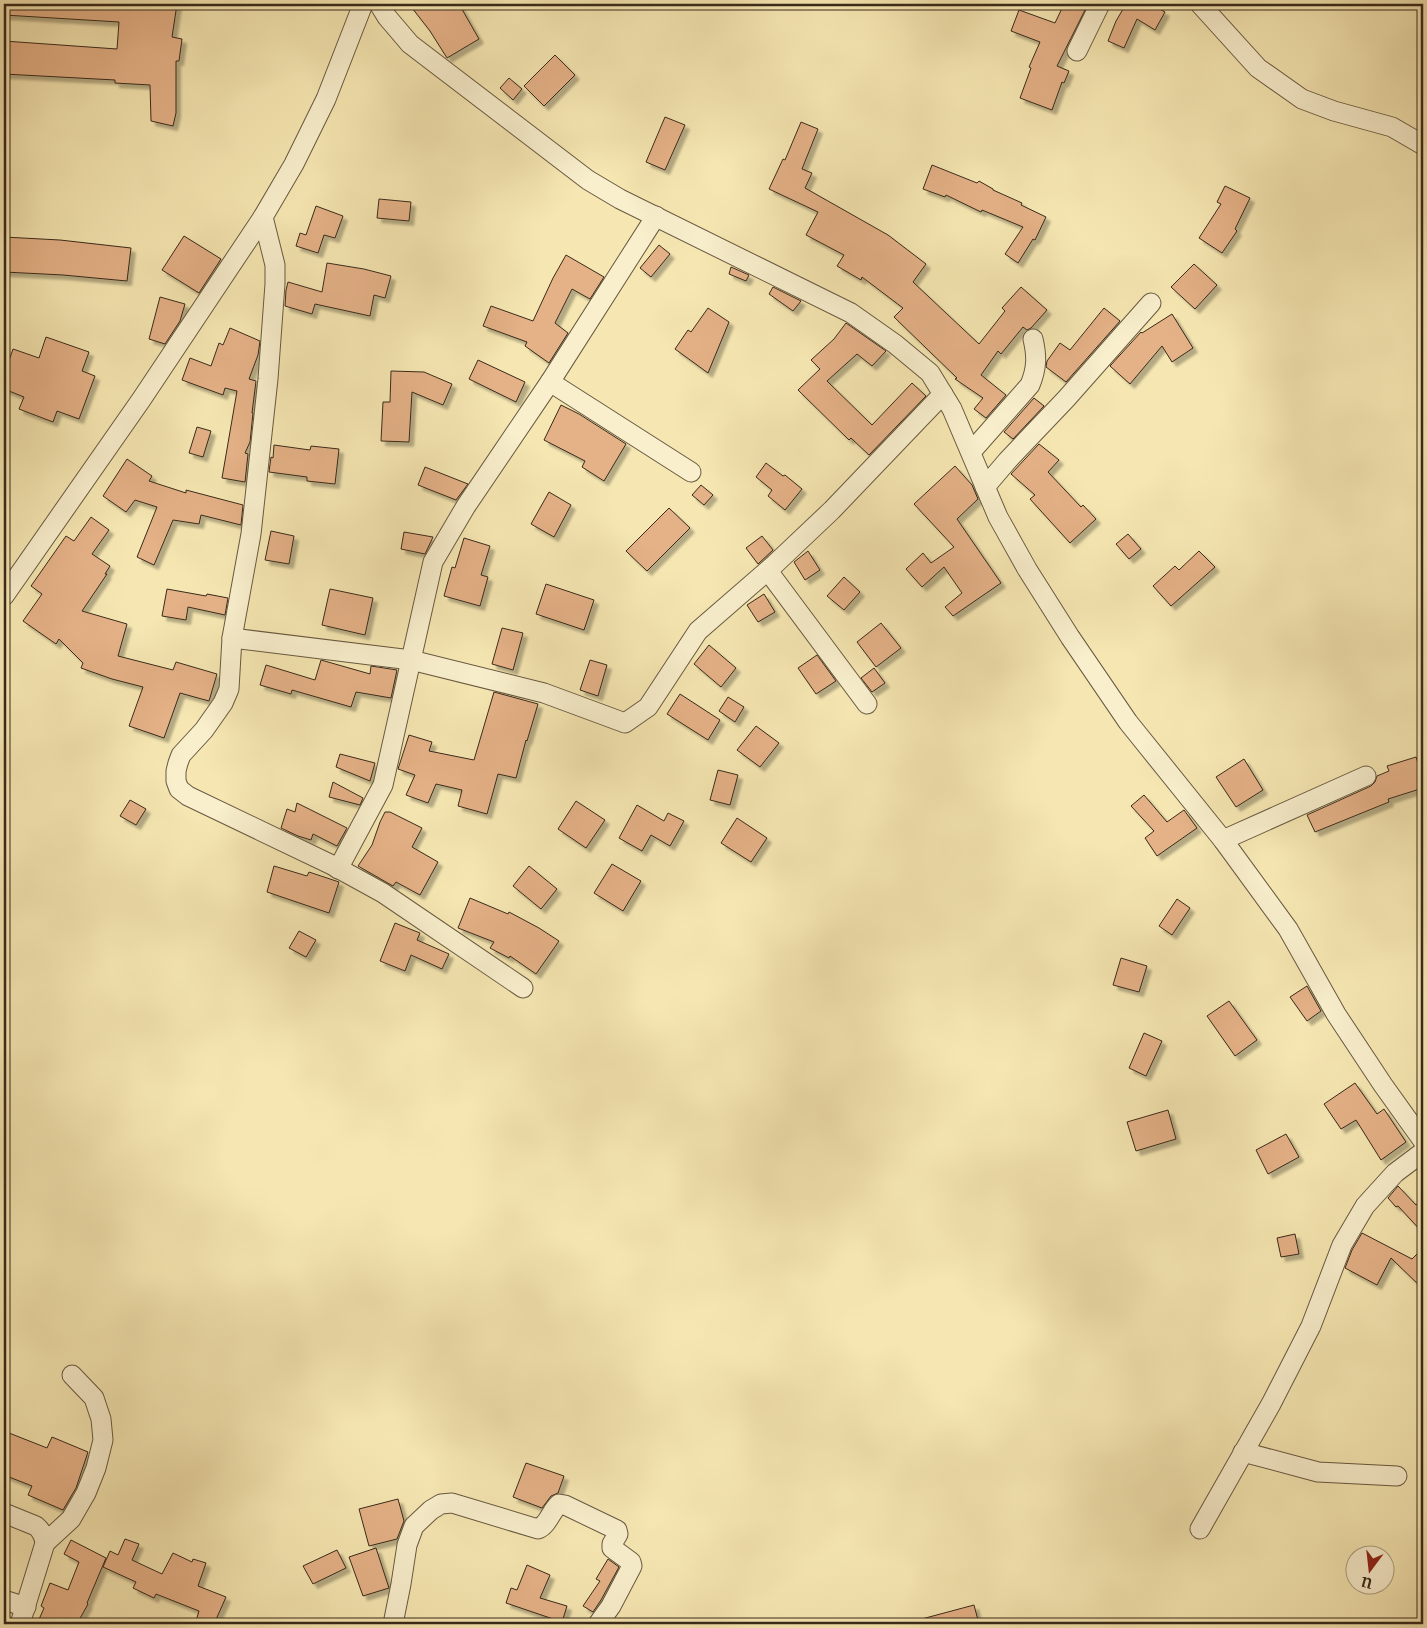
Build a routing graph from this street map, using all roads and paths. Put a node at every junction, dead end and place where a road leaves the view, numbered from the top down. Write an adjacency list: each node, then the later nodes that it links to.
1 (362, 4): 8 (street)
2 (379, 4): 7 (street)
3 (1100, 4): 5 (street)
4 (1200, 4): 6 (street)
5 (1077, 51)
6 (1423, 145)
7 (656, 216): 11 (street); 12 (street)
8 (263, 217): 17 (street); 18 (street)
9 (1152, 303): 15 (street)
10 (1033, 339): 13 (street)
11 (550, 382): 14 (street); 19 (street)
12 (943, 394): 13 (street); 16 (street)
13 (971, 452): 15 (street)
14 (691, 472)
15 (985, 487): 22 (street)
16 (768, 571): 19 (street); 20 (street)
17 (4, 596)
18 (232, 638): 19 (street); 23 (street)
19 (411, 660): 23 (street)
20 (867, 704)
21 (1366, 776): 22 (street)
22 (1223, 840): 25 (street)
23 (338, 869): 24 (street)
24 (523, 988)
25 (1423, 1141)
26 (1423, 1152): 28 (street)
27 (72, 1375): 32 (street)
28 (1243, 1452): 29 (street); 31 (street)
29 (1397, 1476)
30 (4, 1513): 32 (street)
31 (1200, 1529)
32 (45, 1543): 34 (street)
33 (4, 1600): 34 (street)
34 (23, 1616)
35 (392, 1624): 36 (street)
36 (598, 1624)

